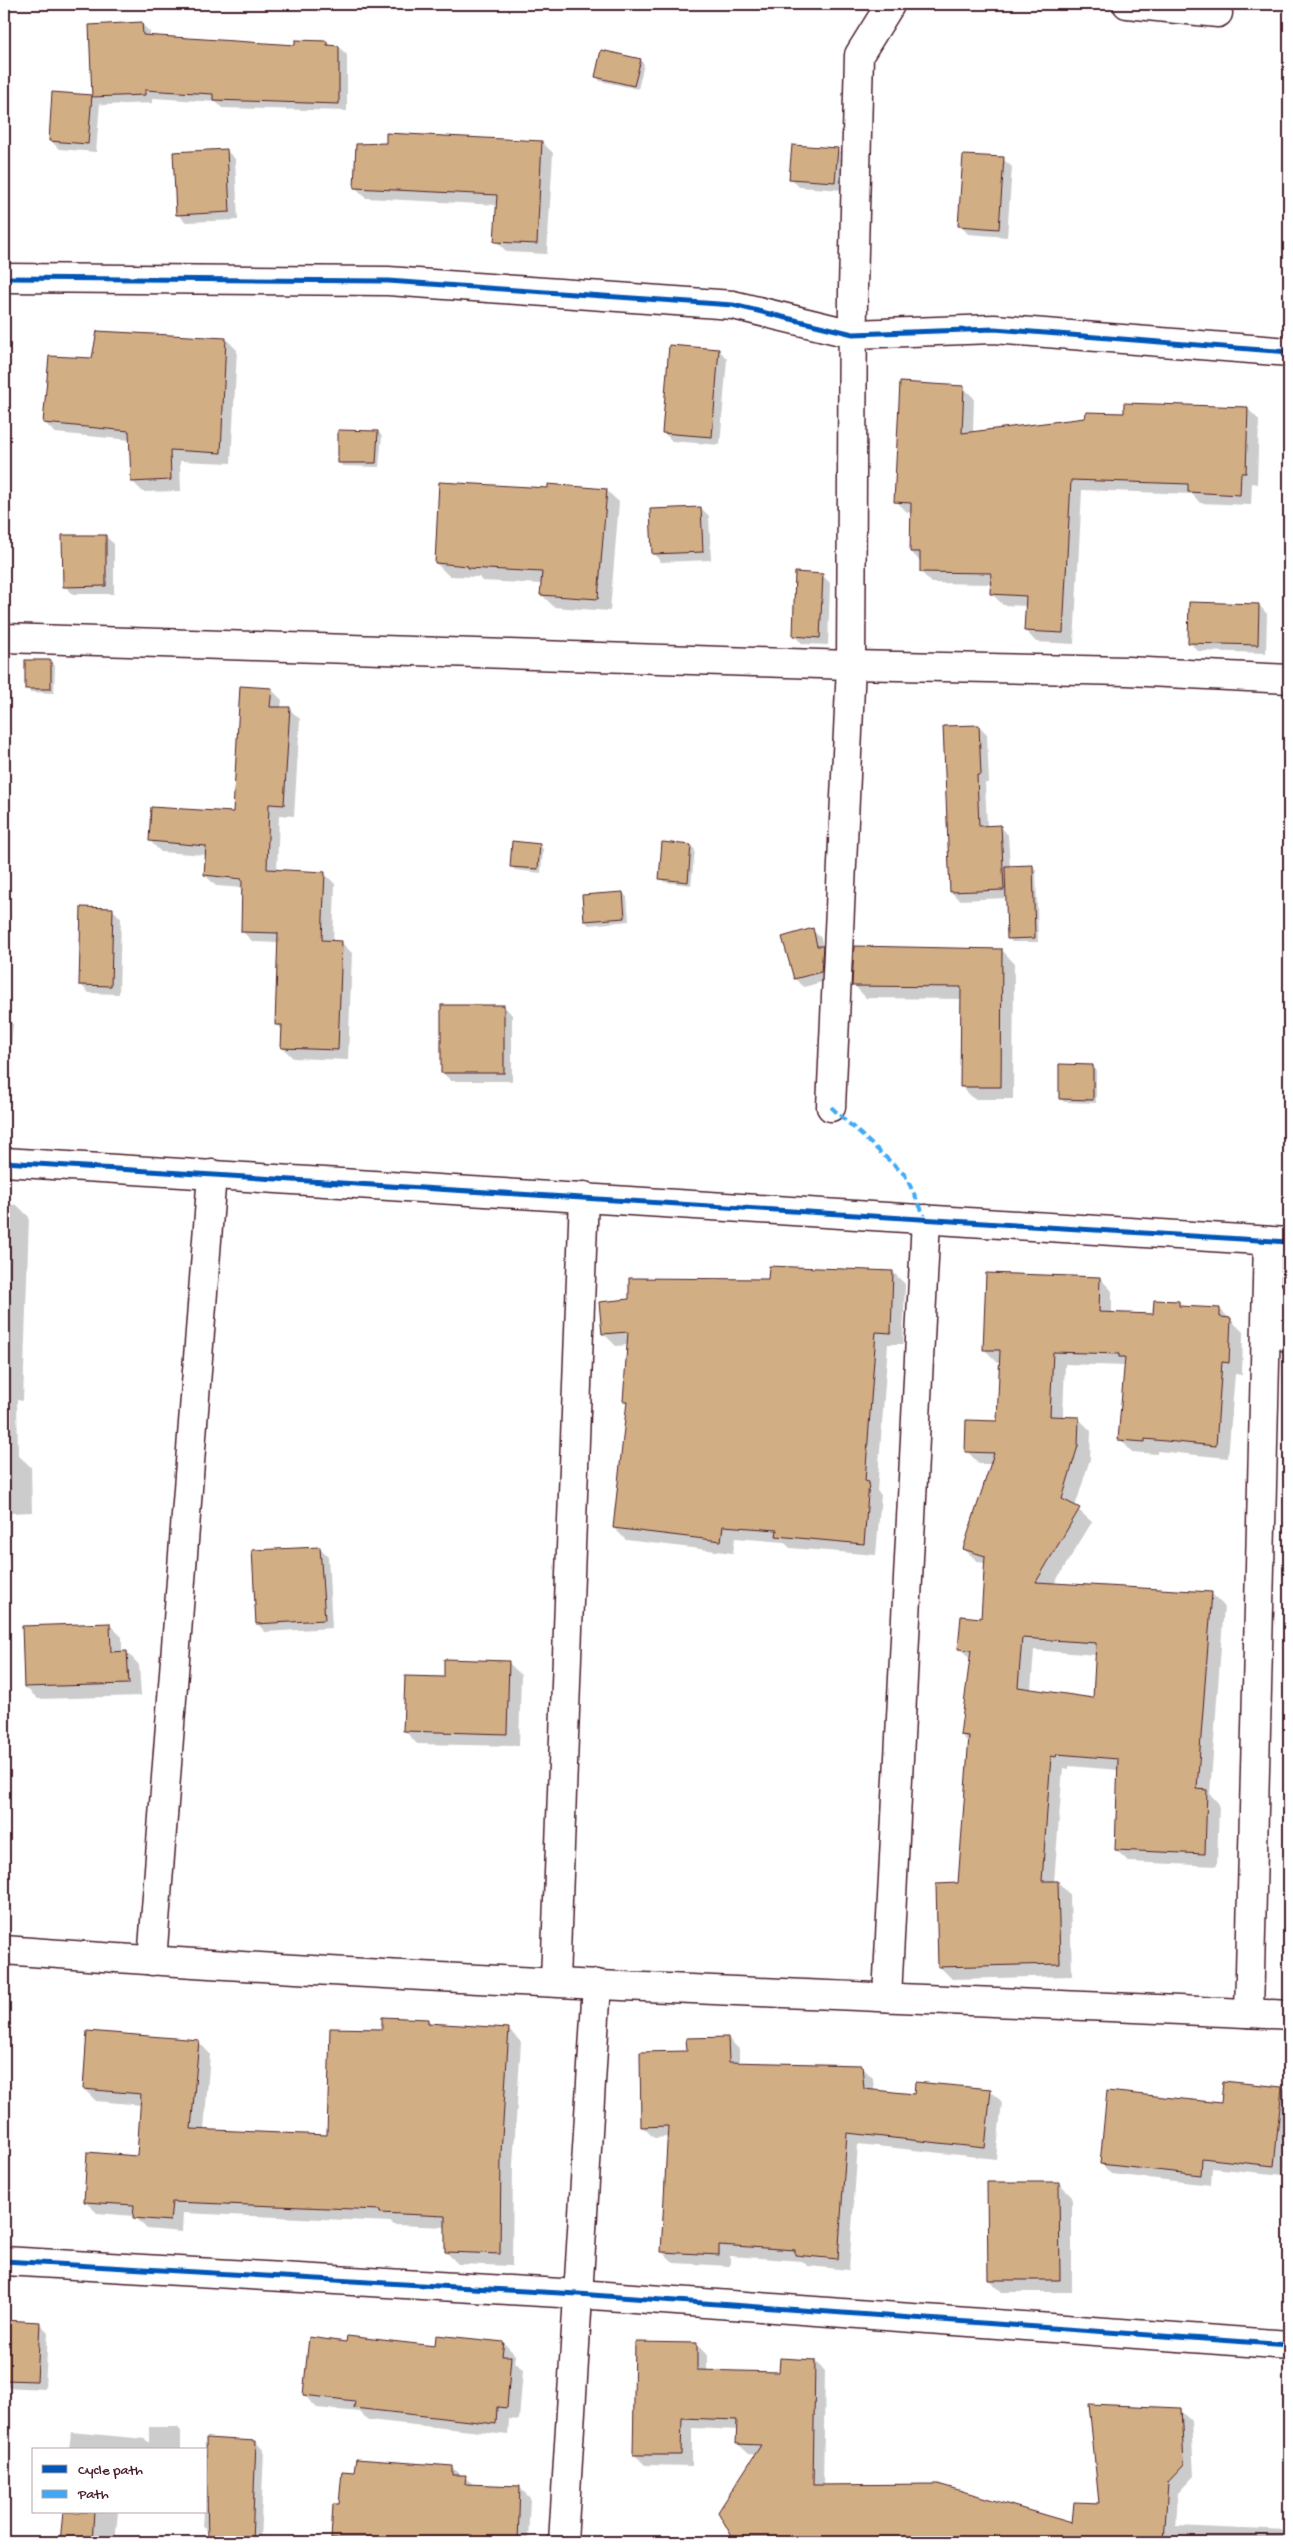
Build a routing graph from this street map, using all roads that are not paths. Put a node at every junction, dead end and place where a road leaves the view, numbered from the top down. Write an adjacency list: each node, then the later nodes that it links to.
1 (890, 4): 5 (street)
2 (1128, 4): 3 (street)
3 (1218, 13)
4 (4, 278): 5 (street)
5 (853, 334): 6 (street); 8 (street)
6 (1289, 352)
7 (4, 638): 8 (street)
8 (851, 665): 9 (street); 10 (street)
9 (1289, 679)
10 (831, 1108)
11 (4, 1162): 12 (street)
12 (212, 1174): 13 (street); 19 (street)
13 (584, 1196): 14 (street); 20 (street)
14 (926, 1219): 15 (street); 22 (street)
15 (1278, 1242): 16 (street)
16 (1267, 1285): 17 (street); 23 (street)
17 (1289, 1338)
18 (4, 1950): 19 (street)
19 (152, 1961): 20 (street)
20 (555, 1982): 21 (street)
21 (597, 1984): 22 (street); 26 (street)
22 (888, 1997): 23 (street)
23 (1249, 2013): 24 (street)
24 (1289, 2015)
25 (4, 2261): 26 (street)
26 (578, 2294): 27 (street); 28 (street)
27 (1289, 2345)
28 (563, 2542)

